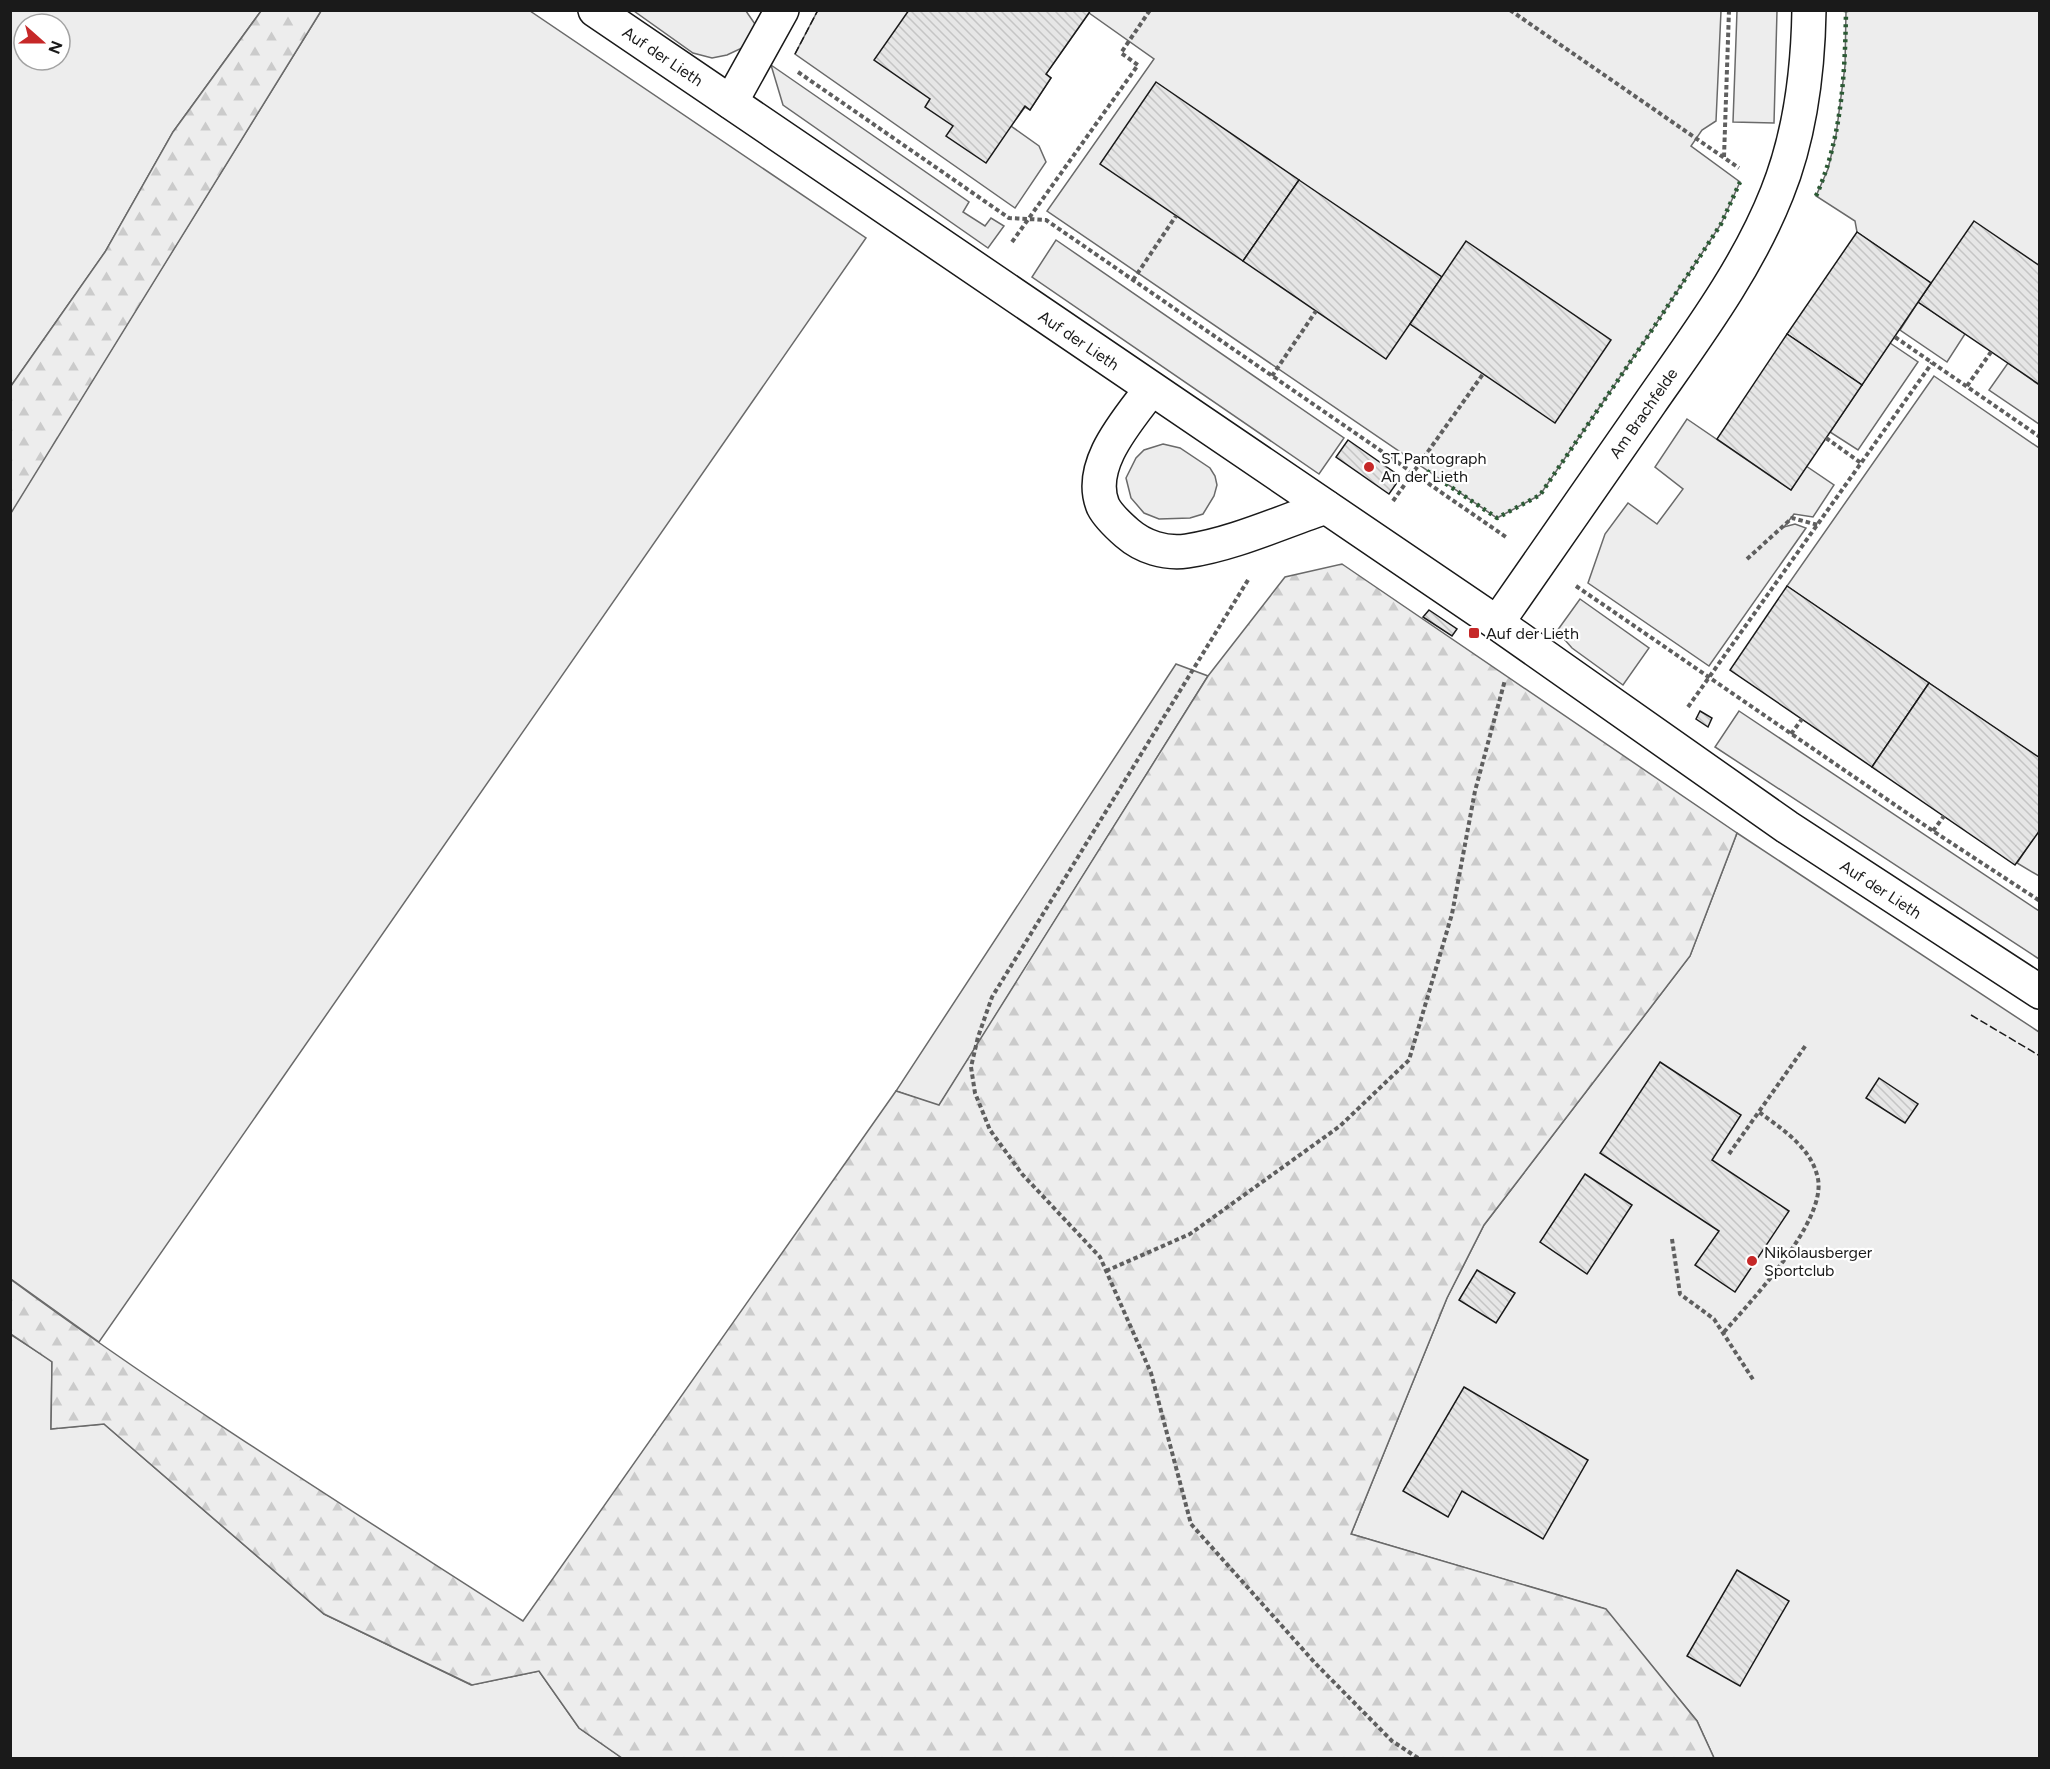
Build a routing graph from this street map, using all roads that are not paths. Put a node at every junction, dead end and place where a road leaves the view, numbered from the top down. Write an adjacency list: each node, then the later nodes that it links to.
1 (595, 10): 4 (street, Auf der Lieth)
2 (1809, 10): 7 (street, Am Brachfelde)
3 (776, 22): 4 (street)
4 (731, 102): 5 (street, Auf der Lieth)
5 (1151, 389): 6 (street, Auf der Lieth); 6 (street)
6 (1326, 507): 7 (street, Auf der Lieth)
7 (1506, 630): 8 (street, Auf der Lieth)
8 (2040, 992)

